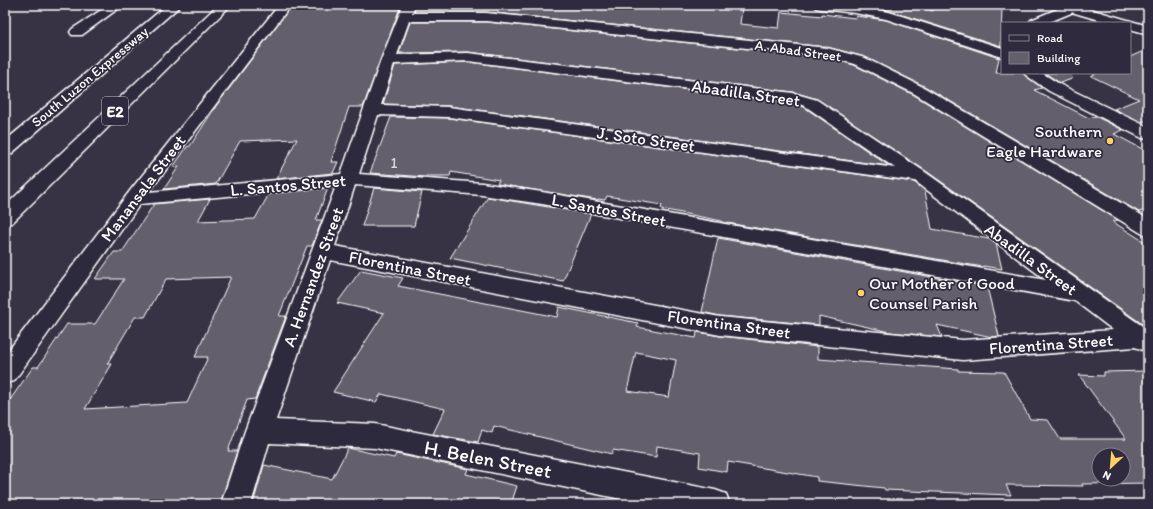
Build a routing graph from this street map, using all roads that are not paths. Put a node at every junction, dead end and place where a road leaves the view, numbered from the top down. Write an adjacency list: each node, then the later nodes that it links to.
1 (117, 5): 14 (street)
2 (175, 5): 21 (main road, South Luzon Expressway / E2)
3 (225, 5): 25 (main road, E2)
4 (285, 5): 24 (street, Manansala Street)
5 (821, 5): 8 (main road)
6 (869, 5): 15 (main road)
7 (1075, 6): 10 (main road); 11 (street)
8 (855, 7): 16 (main road)
9 (407, 11): 17 (street, A. Hernandez Street); 26 (street, A. Abad Street)
10 (1038, 22)
11 (1120, 22)
12 (1131, 25): 13 (street)
13 (1148, 30)
14 (77, 32)
15 (1001, 40)
16 (1001, 53)
17 (388, 60): 19 (street, A. Hernandez Street); 22 (street, Abadilla Street)
18 (1034, 74): 20 (main road)
19 (372, 110): 22 (street, J. Soto Street); 23 (street, A. Hernandez Street)
20 (1148, 134)
21 (5, 150)
22 (920, 176): 28 (street, Abadilla Street)
23 (348, 179): 24 (street, L. Santos Street); 27 (street, A. Hernandez Street); 28 (street, L. Santos Street)
24 (134, 199): 30 (street, Manansala Street)
25 (5, 218)
26 (1148, 228)
27 (322, 251): 29 (street, Florentina Street); 31 (street, A. Hernandez Street)
28 (1080, 294): 29 (street, Abadilla Street)
29 (1144, 340)
30 (5, 374)
31 (259, 431): 32 (street, A. Hernandez Street); 33 (street, H. Belen Street)
32 (236, 504)
33 (715, 504)

